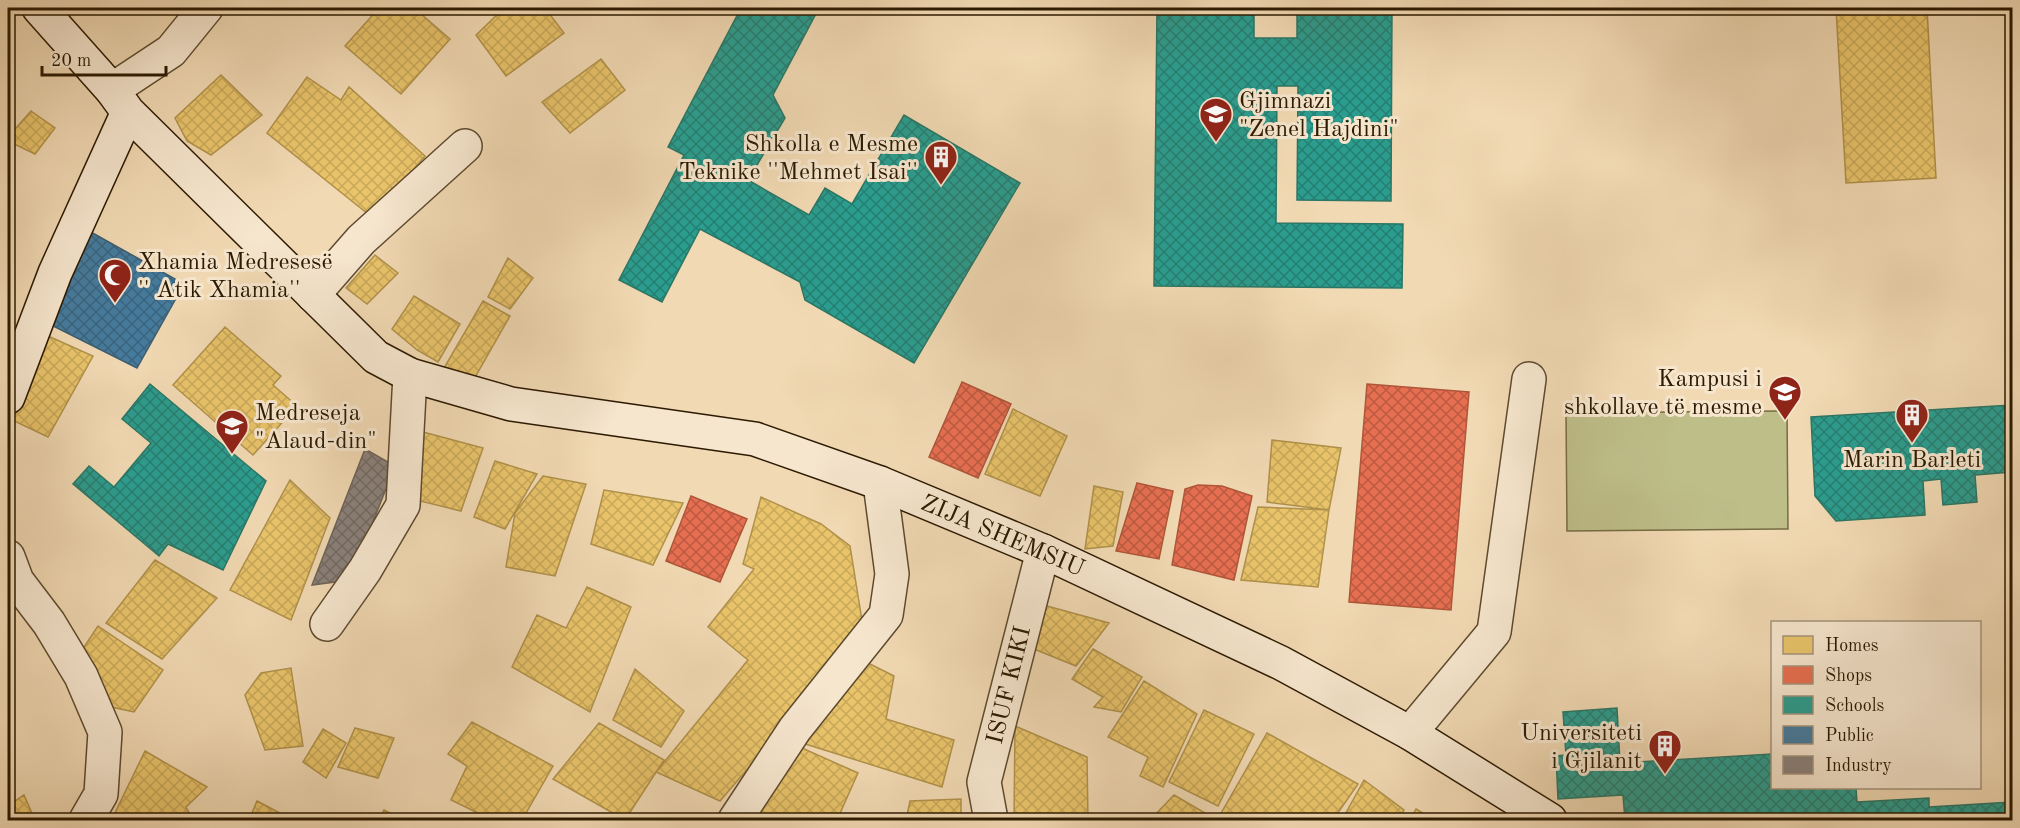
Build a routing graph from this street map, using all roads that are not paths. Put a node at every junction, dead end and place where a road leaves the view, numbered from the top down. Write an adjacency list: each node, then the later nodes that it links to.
1 (39, 8): 3 (street, ZIJA SHEMSIU)
2 (206, 8): 3 (street)
3 (120, 101): 5 (street, ZIJA SHEMSIU); 8 (street)
4 (465, 146): 5 (street)
5 (314, 295): 6 (street, ZIJA SHEMSIU)
6 (410, 375): 9 (street, ZIJA SHEMSIU); 12 (street)
7 (1529, 380): 13 (street)
8 (8, 397)
9 (880, 483): 10 (street, ZIJA SHEMSIU); 15 (street)
10 (1043, 551): 13 (street, ZIJA SHEMSIU); 16 (street, ISUF KIKI)
11 (8, 557): 14 (street)
12 (327, 624)
13 (1410, 733): 17 (street, ZIJA SHEMSIU)
14 (86, 820)
15 (735, 820)
16 (991, 820)
17 (1550, 820)

